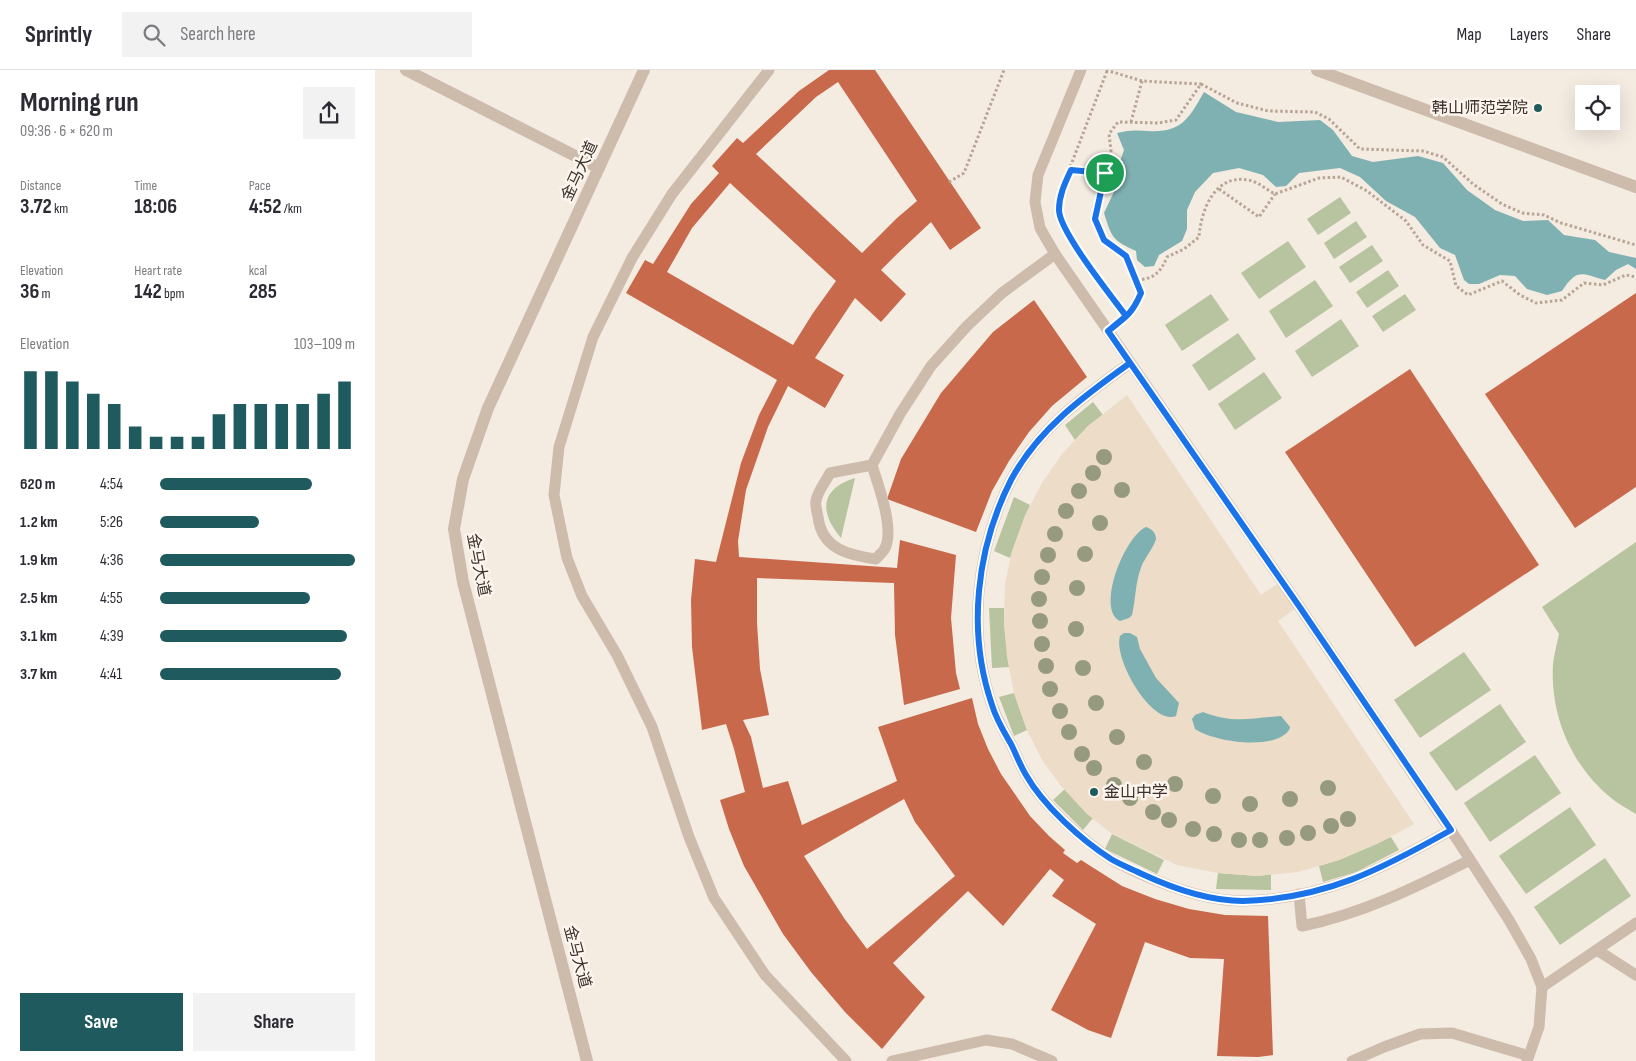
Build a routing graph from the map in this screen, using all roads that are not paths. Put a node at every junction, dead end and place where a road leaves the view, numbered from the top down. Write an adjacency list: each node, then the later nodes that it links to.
1 (406, 70): 6 (street)
2 (645, 70): 6 (street, 金马大道)
3 (769, 70): 20 (lane)
4 (1081, 70): 8 (lane)
5 (1317, 70): 7 (street)
6 (599, 168): 19 (street, 金马大道)
7 (1636, 187)
8 (1055, 254): 9 (lane); 10 (lane)
9 (1130, 363): 11 (lane); 13 (lane)
10 (872, 465): 10 (lane)
11 (1451, 830): 12 (lane); 13 (lane)
12 (1470, 860): 13 (lane); 17 (lane)
13 (1299, 894)
14 (1636, 923): 15 (lane)
15 (1597, 950): 16 (lane); 17 (lane)
16 (1636, 974)
17 (1542, 988): 18 (lane)
18 (1528, 1059): 23 (lane)
19 (587, 1061)
20 (846, 1061)
21 (892, 1061): 22 (lane)
22 (1052, 1061)
23 (1352, 1061)

